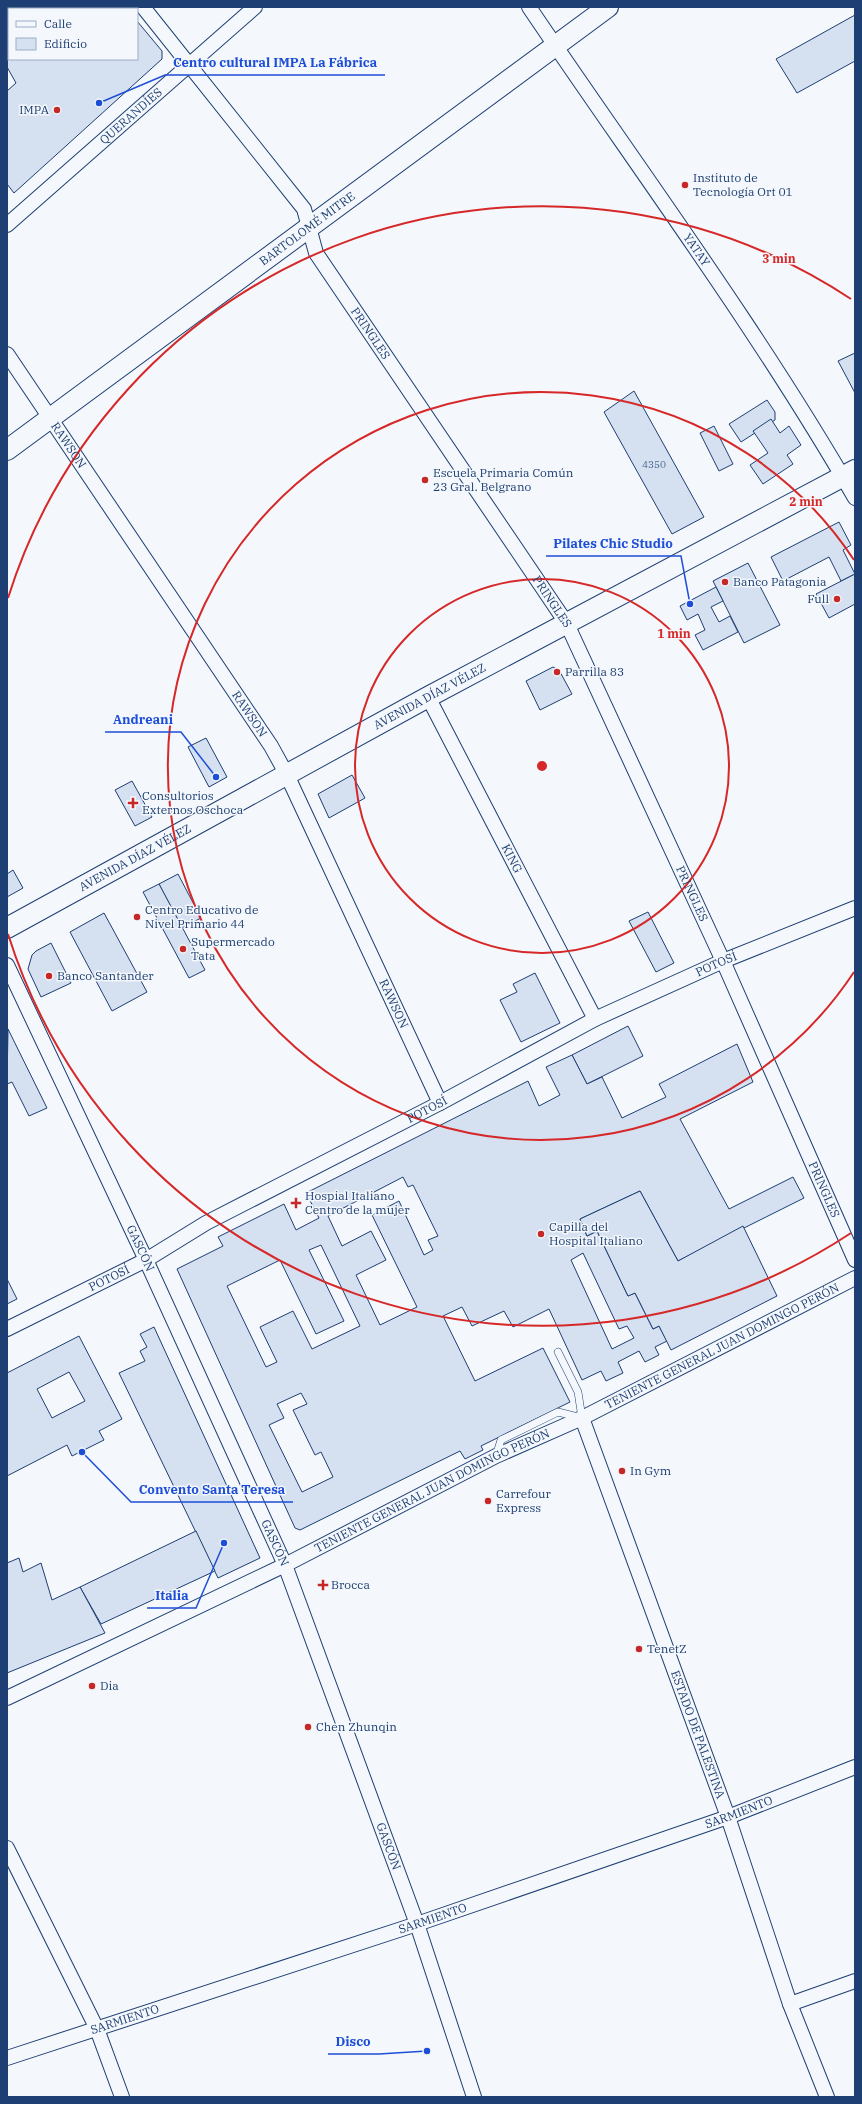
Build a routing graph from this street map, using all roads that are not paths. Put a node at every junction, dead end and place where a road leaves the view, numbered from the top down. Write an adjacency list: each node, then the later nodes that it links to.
1 (143, 7): 6 (street, PRINGLES)
2 (255, 7): 6 (street, QUERANDÍES)
3 (529, 7): 5 (street, YATAY)
4 (608, 7): 5 (main road, BARTOLOMÉ MITRE)
5 (556, 46): 8 (main road, BARTOLOMÉ MITRE); 12 (street, YATAY)
6 (190, 66): 7 (street, QUERANDÍES); 8 (street, PRINGLES)
7 (7, 225)
8 (309, 227): 10 (main road, BARTOLOMÉ MITRE); 14 (street, PRINGLES)
9 (7, 354): 10 (street, RAWSON)
10 (49, 419): 11 (main road, BARTOLOMÉ MITRE); 16 (street, RAWSON)
11 (7, 450)
12 (849, 473): 13 (street, YATAY); 14 (main road, AVENIDA DÍAZ VÉLEZ)
13 (855, 498)
14 (567, 624): 15 (main road, AVENIDA DÍAZ VÉLEZ); 19 (street, PRINGLES)
15 (428, 697): 16 (main road, AVENIDA DÍAZ VÉLEZ); 21 (street, KING)
16 (287, 775): 18 (main road, AVENIDA DÍAZ VÉLEZ); 22 (street, RAWSON)
17 (855, 908): 19 (street, POTOSÍ)
18 (7, 928)
19 (723, 961): 21 (street, POTOSÍ); 24 (street, PRINGLES)
20 (7, 965): 23 (street, GASCÓN)
21 (595, 1019): 22 (street, POTOSÍ)
22 (440, 1103): 23 (street, POTOSÍ)
23 (146, 1260): 26 (street, POTOSÍ); 29 (street, GASCÓN)
24 (855, 1260)
25 (855, 1278): 28 (street, TENIENTE GENERAL JUAN DOMINGO PERÓN)
26 (7, 1329)
27 (558, 1352): 28 (lane)
28 (582, 1418): 29 (street, TENIENTE GENERAL JUAN DOMINGO PERÓN); 32 (street, ESTADO DE PALESTINA)
29 (285, 1565): 30 (street, TENIENTE GENERAL JUAN DOMINGO PERÓN); 34 (street, GASCÓN)
30 (7, 1698)
31 (855, 1767): 32 (street, SARMIENTO)
32 (728, 1817): 34 (street, SARMIENTO); 36 (street, ESTADO DE PALESTINA)
33 (7, 1848): 37 (street)
34 (416, 1924): 37 (street, SARMIENTO); 40 (street, GASCÓN)
35 (855, 1981): 36 (street)
36 (790, 2004): 41 (street, ESTADO DE PALESTINA)
37 (97, 2029): 38 (street, SARMIENTO); 39 (street)
38 (7, 2058)
39 (122, 2097)
40 (474, 2097)
41 (827, 2097)

